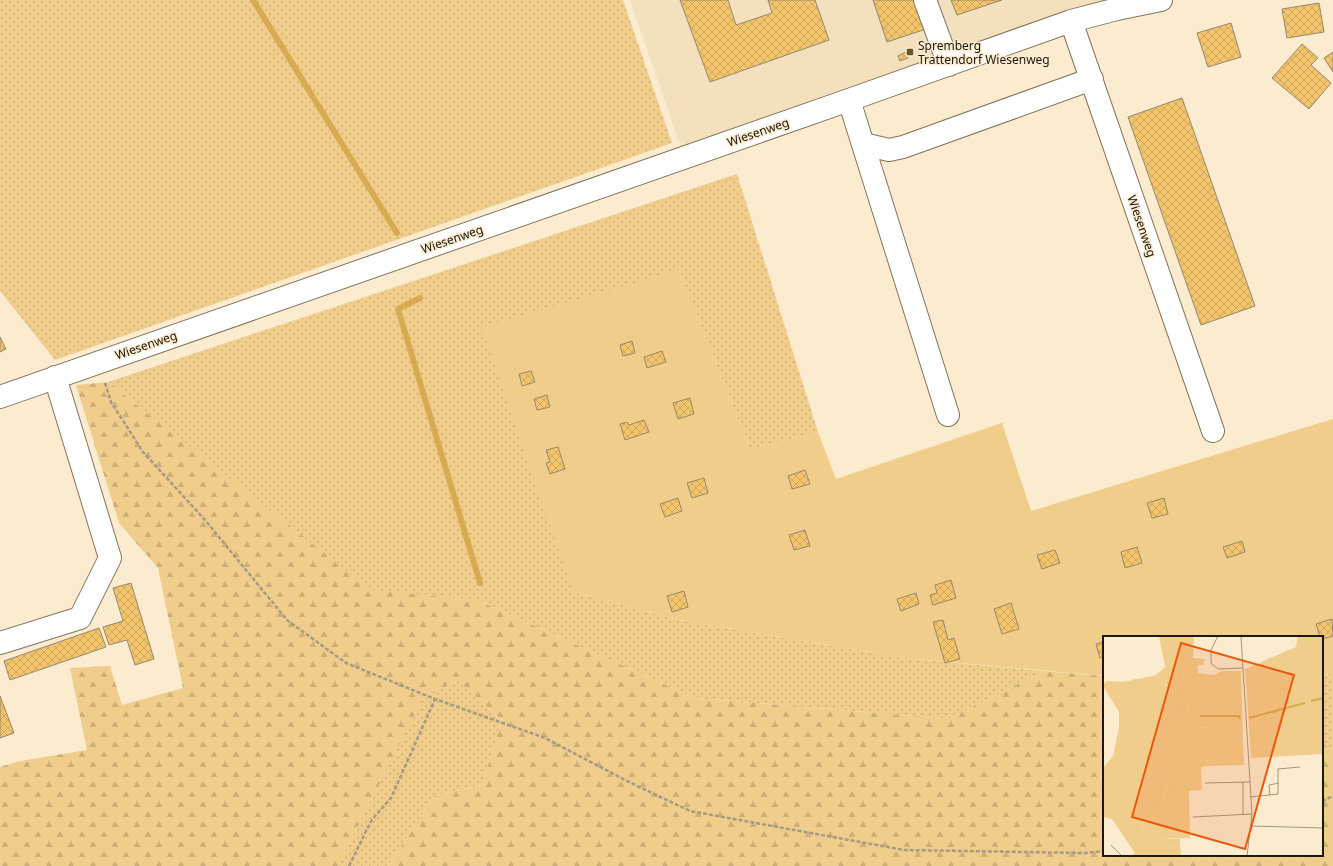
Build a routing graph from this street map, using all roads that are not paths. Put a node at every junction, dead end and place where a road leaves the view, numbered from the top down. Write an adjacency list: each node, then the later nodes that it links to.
1 (925, 0): 4 (street)
2 (1157, 0): 3 (street, Wiesenweg)
3 (1072, 21): 4 (street, Wiesenweg); 5 (street, Wiesenweg)
4 (949, 65): 6 (street, Wiesenweg)
5 (1092, 79): 7 (street); 11 (street, Wiesenweg)
6 (849, 100): 7 (street); 8 (street, Wiesenweg)
7 (863, 144): 10 (street)
8 (55, 377): 9 (street, Wiesenweg); 12 (street)
9 (0, 397)
10 (948, 415)
11 (1212, 431)
12 (0, 643)

